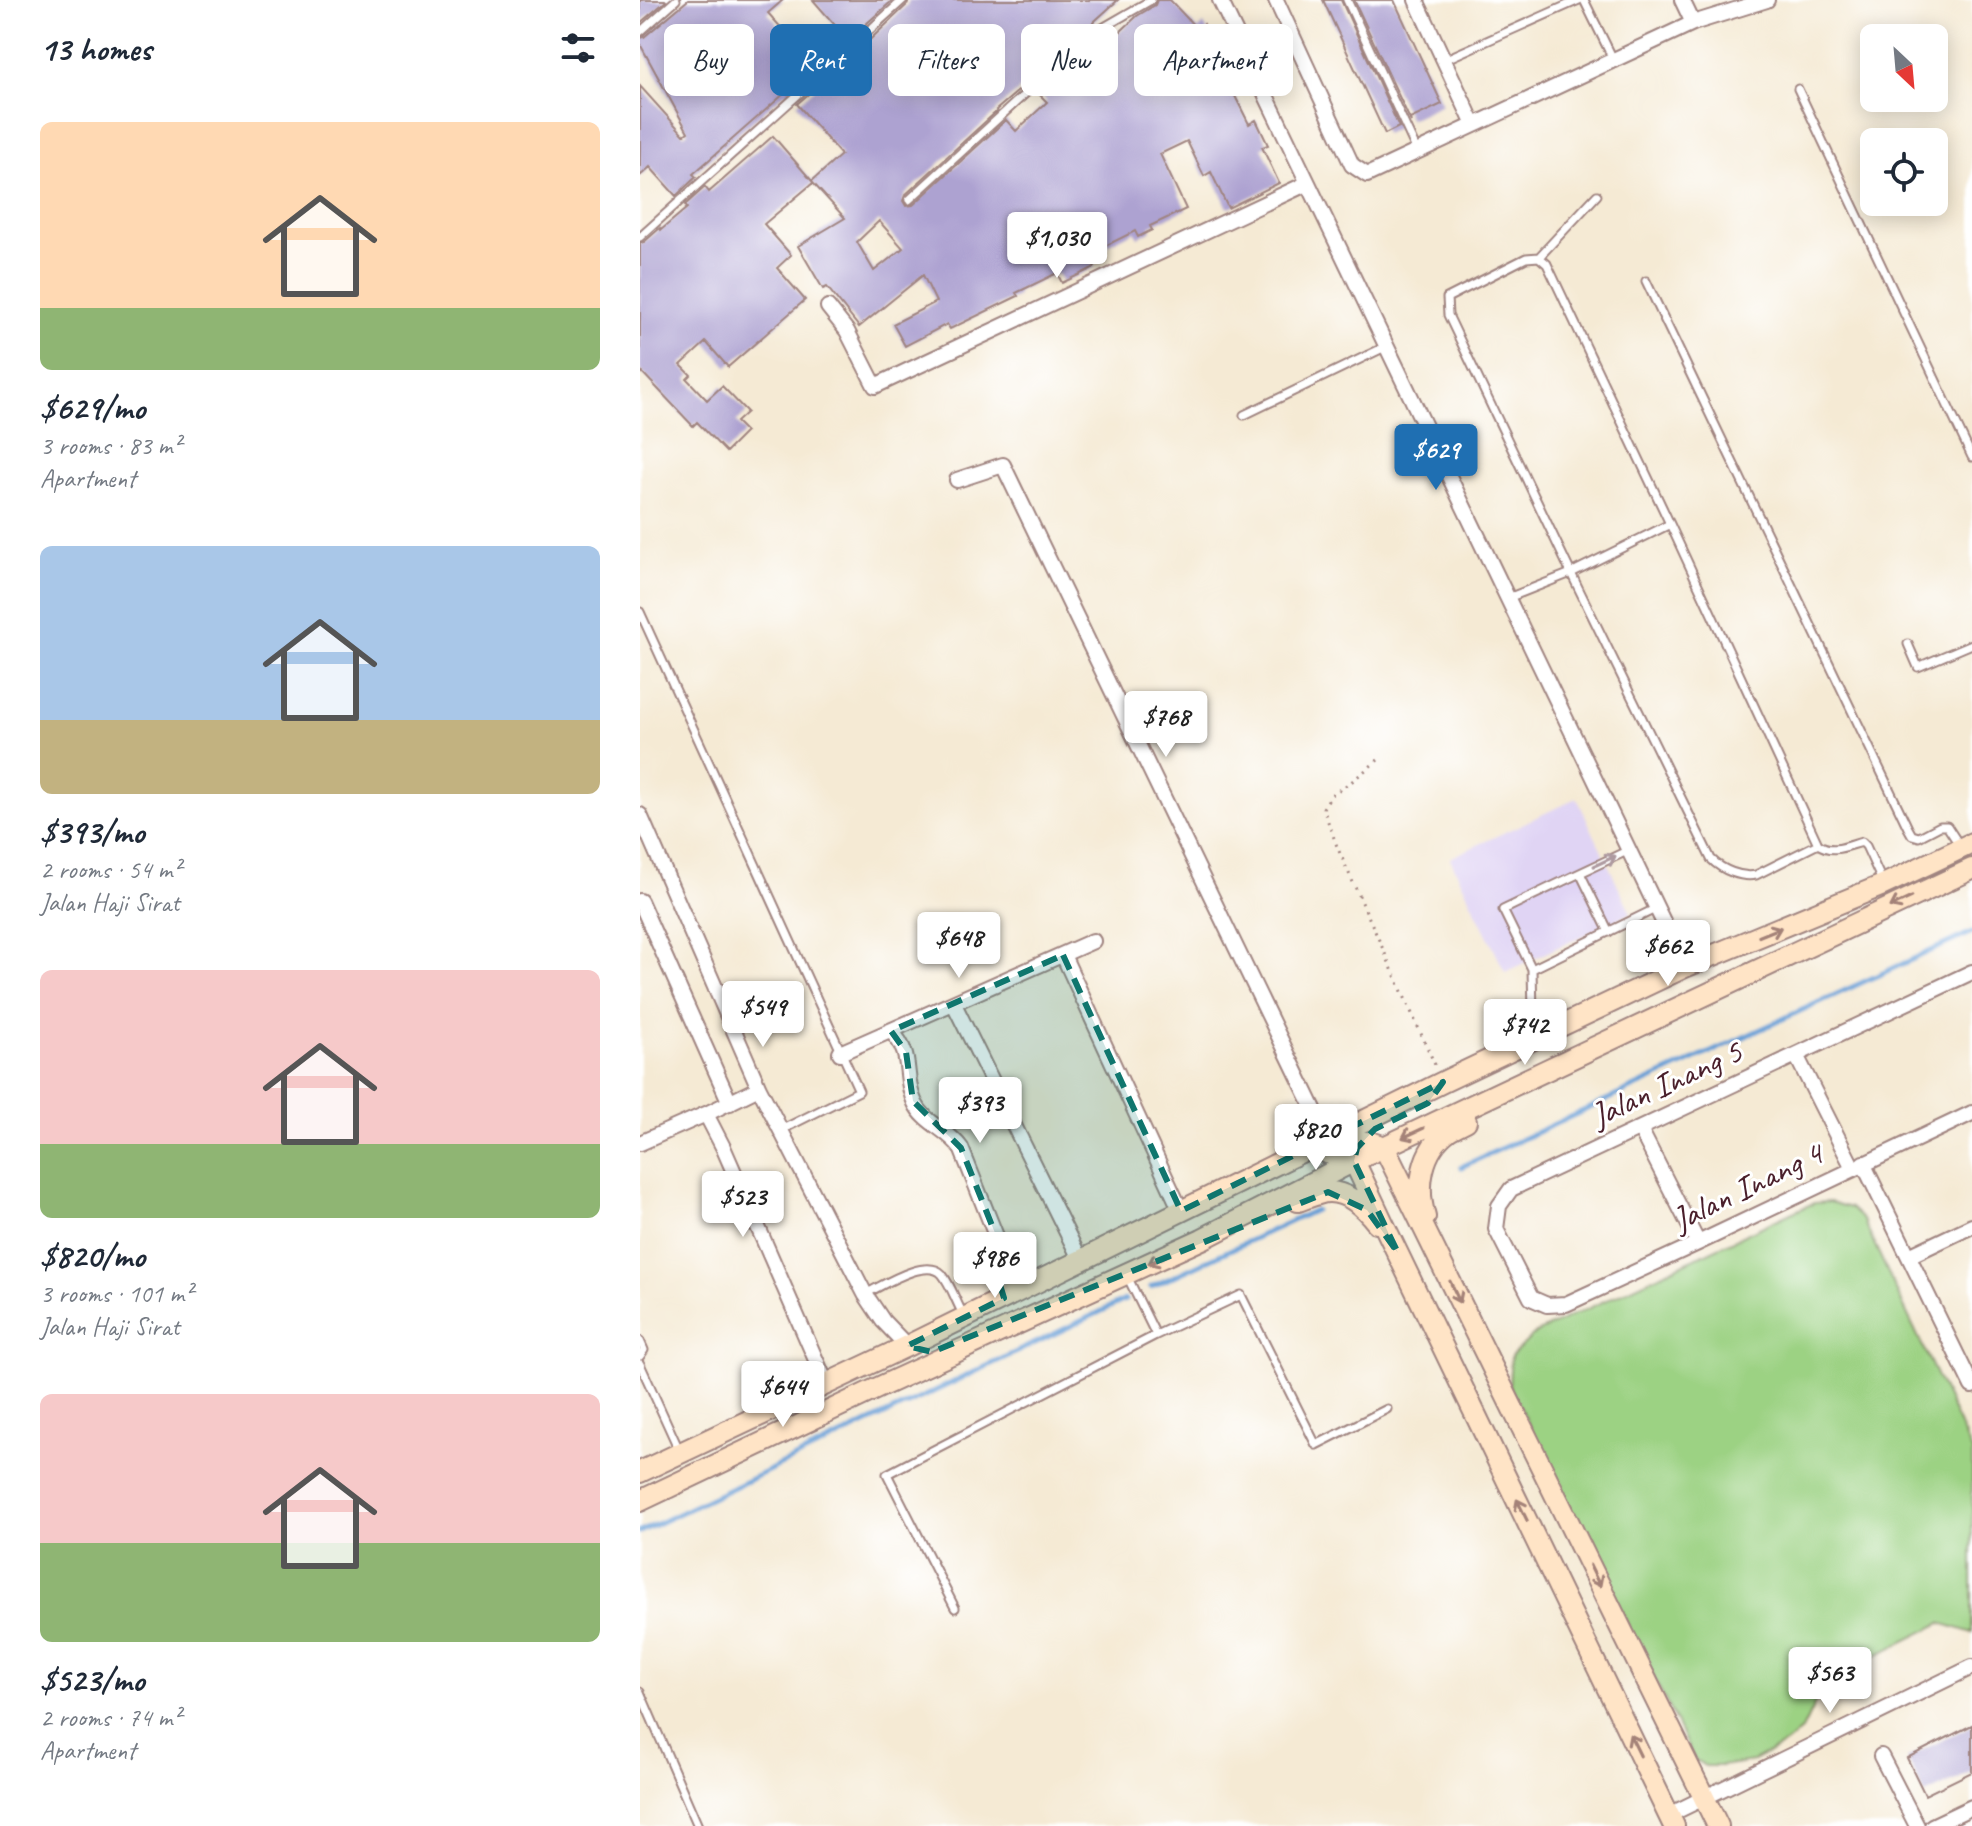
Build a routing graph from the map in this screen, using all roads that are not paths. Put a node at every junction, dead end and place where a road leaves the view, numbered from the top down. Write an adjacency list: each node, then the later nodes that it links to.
1 (676, 0): 12 (lane)
2 (903, 0): 21 (lane)
3 (1151, 0): 20 (lane)
4 (1220, 0): 18 (street)
5 (1276, 0): 17 (street)
6 (1347, 0): 17 (lane)
7 (1416, 0): 13 (street)
8 (1582, 0): 13 (lane); 14 (lane)
9 (1682, 0): 11 (street)
10 (1766, 0): 11 (street)
11 (1693, 23): 14 (street)
12 (640, 32)
13 (1444, 60): 16 (street)
14 (1613, 60): 16 (street)
15 (1798, 89): 27 (lane)
16 (1474, 125): 17 (street)
17 (1417, 151)
18 (1308, 183): 24 (street); 25 (street)
19 (1597, 195): 22 (lane)
20 (909, 200)
21 (640, 237)
22 (1539, 257): 29 (lane); 30 (lane)
23 (1646, 281): 38 (lane)
24 (828, 307)
25 (1387, 346): 26 (lane); 31 (street)
26 (1244, 415)
27 (1972, 457)
28 (957, 480): 64 (street)
29 (1670, 524): 30 (lane); 37 (lane)
30 (1571, 573): 31 (lane); 37 (lane)
31 (1508, 598): 39 (street)
32 (640, 612): 55 (lane)
33 (1908, 644): 34 (lane)
34 (1972, 644)
35 (640, 815): 36 (street)
36 (646, 841): 58 (street)
37 (1818, 844): 42 (lane)
38 (1967, 846): 42 (main road)
39 (1629, 850): 41 (lane, one-way to 39); 44 (street)
40 (1972, 869): 48 (main road, one-way to 48)
41 (1580, 873): 45 (lane); 50 (lane)
42 (1883, 885): 49 (main road, one-way to 42)
43 (640, 901): 59 (street)
44 (1657, 908): 45 (lane); 49 (street)
45 (1609, 932): 50 (lane)
46 (1093, 941): 47 (street)
47 (1063, 955): 52 (street); 70 (street)
48 (1768, 965): 67 (main road, one-way to 67); 74 (main road)
49 (1685, 967): 54 (main road)
50 (1532, 969): 54 (lane)
51 (1972, 972): 56 (street, Jalan Inang 5)
52 (954, 1004): 53 (street); 77 (street)
53 (891, 1031): 55 (street); 81 (street)
54 (1523, 1043): 57 (main road)
55 (840, 1053): 63 (lane)
56 (1796, 1055): 62 (street, Jalan Inang 5); 69 (street)
57 (1443, 1082): 64 (main road); 65 (main road)
58 (759, 1088): 59 (street); 63 (street)
59 (730, 1103): 61 (street)
60 (1972, 1113): 69 (street, Jalan Inang 4)
61 (706, 1114): 66 (street); 89 (street)
62 (1640, 1129): 73 (street); 82 (street, Jalan Inang 5)
63 (781, 1130): 79 (street)
64 (1328, 1138): 70 (main road)
65 (1362, 1142): 67 (main road); 68 (main road); 77 (main road)
66 (640, 1143)
67 (1384, 1147): 68 (main road); 74 (main road)
68 (1354, 1161): 72 (main road); 75 (main road)
69 (1858, 1166): 73 (street, Jalan Inang 4); 76 (street)
70 (1181, 1211): 77 (main road)
71 (1972, 1226): 76 (street)
72 (1202, 1239): 75 (main road); 78 (main road, one-way to 78)
73 (1698, 1243): 82 (street, Jalan Inang 4)
74 (1436, 1252): 102 (main road, one-way to 102)
75 (1398, 1253): 104 (main road, one-way to 75)
76 (1909, 1256): 91 (street)
77 (1081, 1261): 81 (main road)
78 (1127, 1274): 80 (main road); 84 (lane)
79 (865, 1294): 83 (lane); 86 (street)
80 (1085, 1294): 86 (main road); 90 (main road)
81 (1004, 1298): 83 (main road)
82 (1547, 1305)
83 (964, 1317): 86 (main road)
84 (1156, 1335): 92 (lane); 98 (lane)
85 (640, 1341): 87 (lane)
86 (907, 1346): 89 (main road)
87 (640, 1356)
88 (640, 1364): 93 (lane)
89 (826, 1383): 93 (main road)
90 (884, 1385): 96 (main road); 97 (main road)
91 (1972, 1386)
92 (1387, 1409)
93 (672, 1457): 94 (main road); 95 (main road)
94 (640, 1466)
95 (640, 1472)
96 (640, 1492)
97 (640, 1501)
98 (955, 1608)
99 (1972, 1667): 102 (street)
100 (640, 1692): 105 (lane)
101 (1881, 1756): 107 (street)
102 (1704, 1798): 104 (street); 106 (main road)
103 (1972, 1807): 108 (street)
104 (1672, 1820)
105 (698, 1826)
106 (1718, 1826)
107 (1917, 1826)
108 (1932, 1826)

